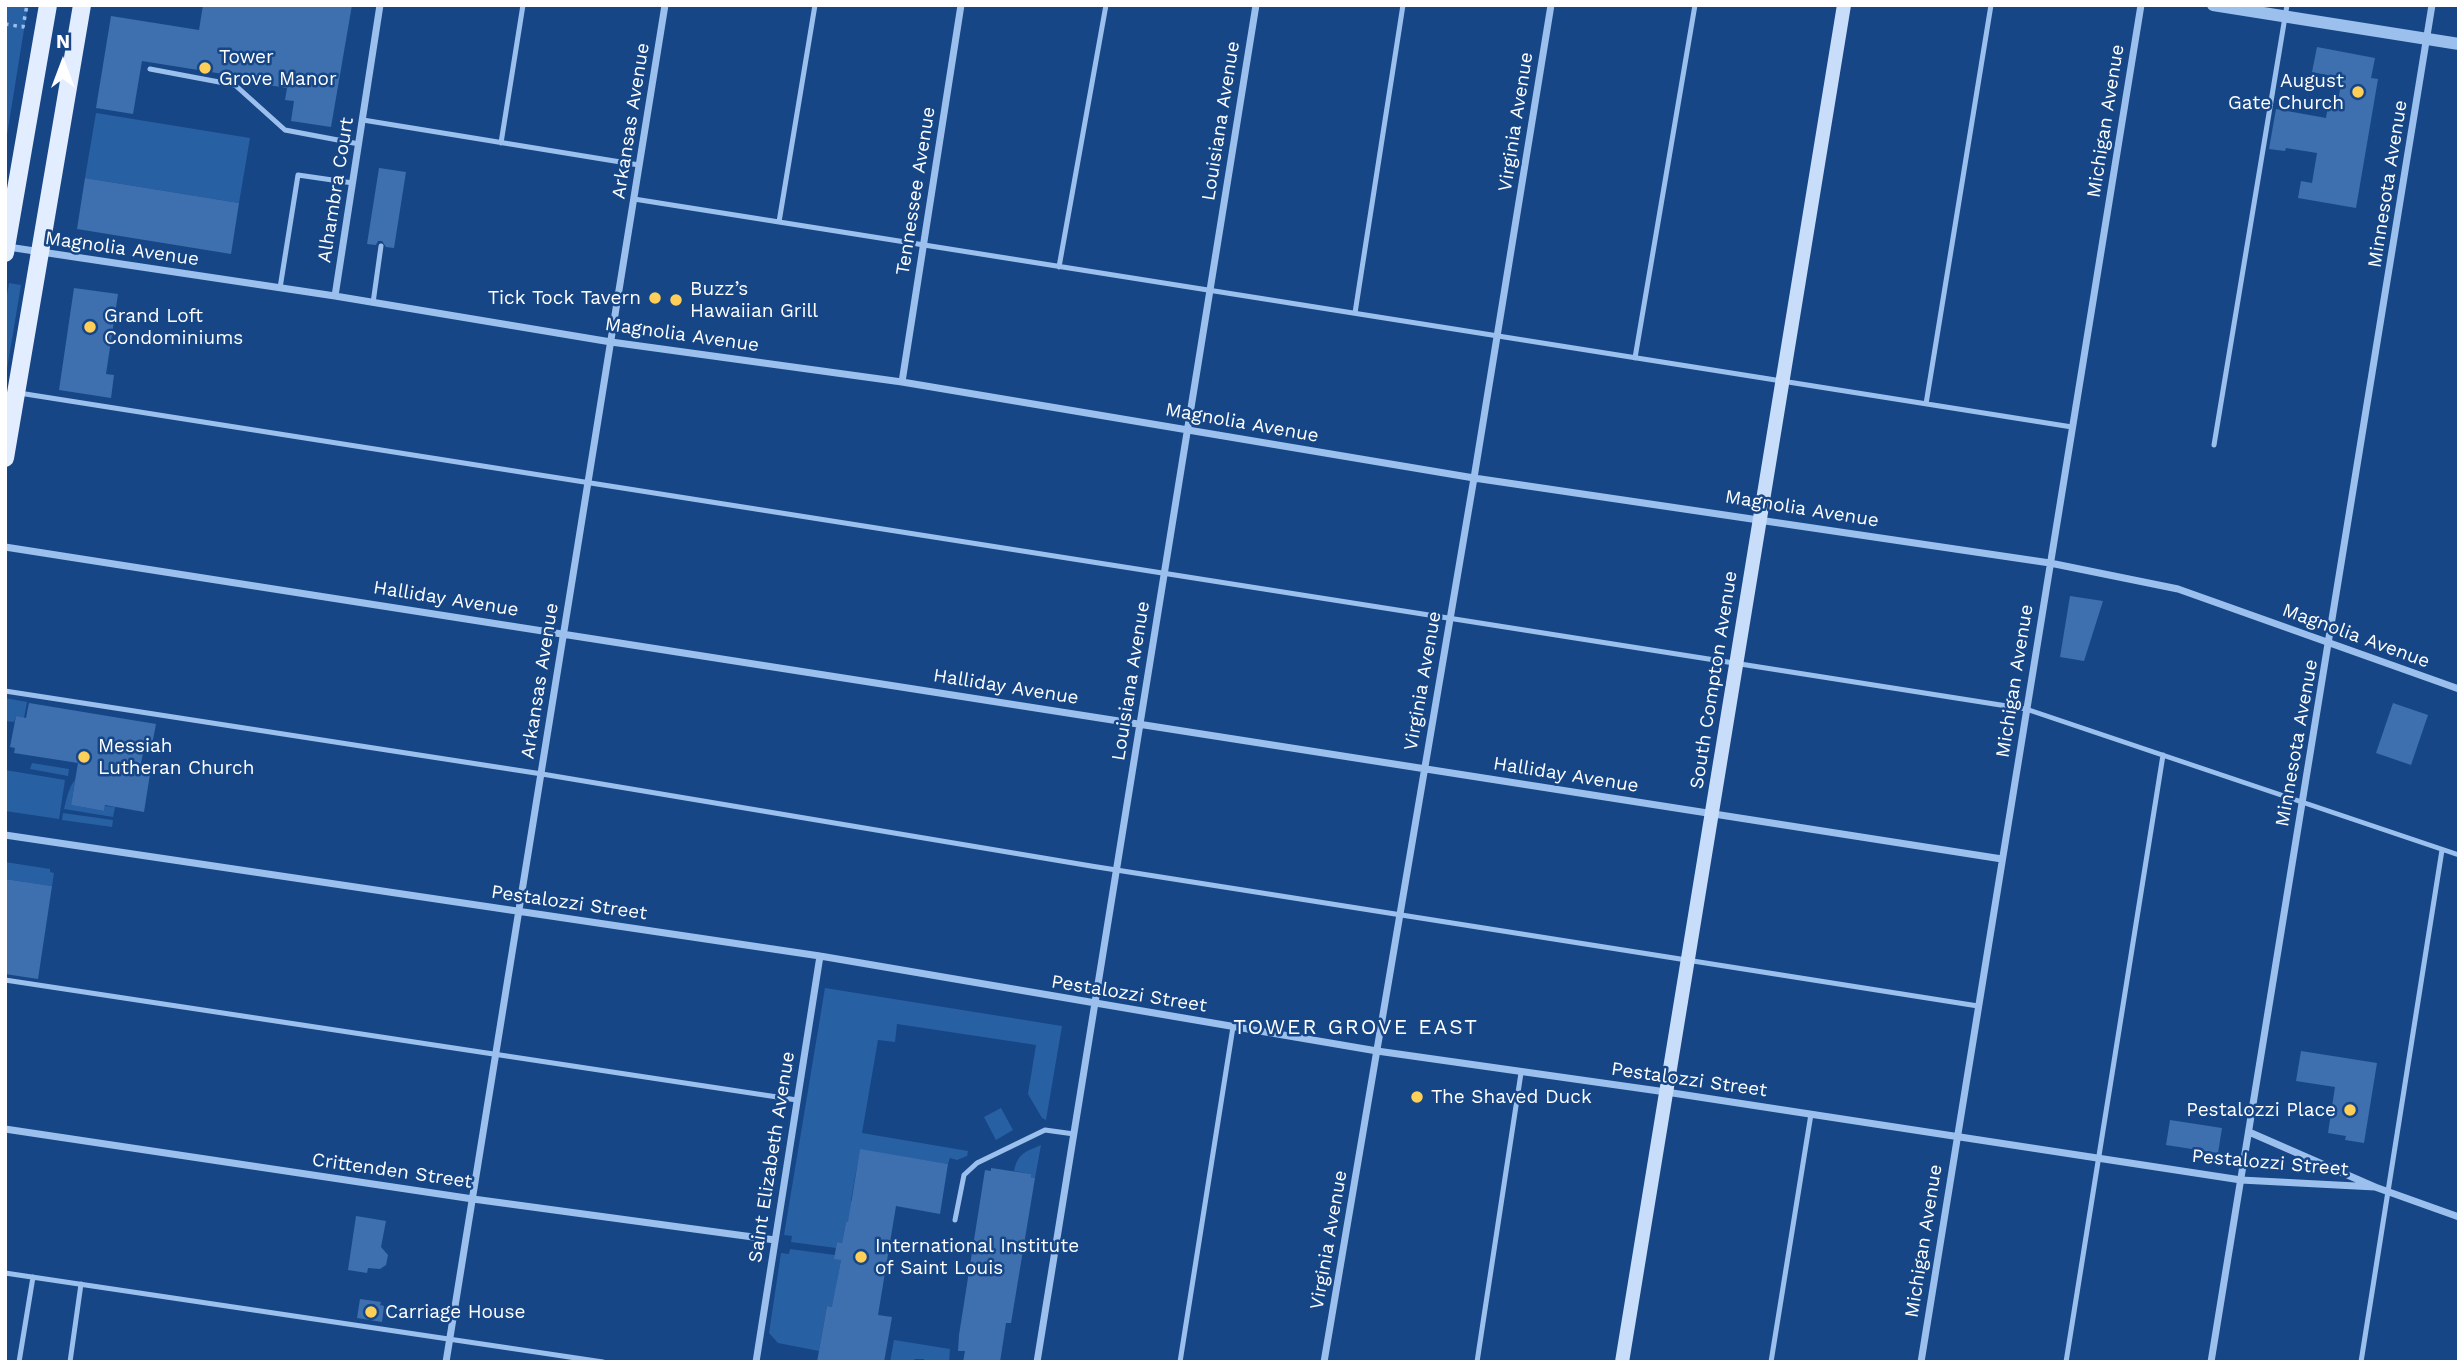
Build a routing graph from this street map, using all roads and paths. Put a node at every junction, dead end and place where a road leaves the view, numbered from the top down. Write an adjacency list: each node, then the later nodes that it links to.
1 (27, 5): 20 (path)
2 (48, 5): 33 (main road)
3 (82, 5): 34 (main road)
4 (380, 5): 24 (street, Alhambra Court)
5 (523, 5): 25 (lane)
6 (665, 5): 27 (street, Arkansas Avenue)
7 (815, 5): 30 (lane)
8 (961, 5): 31 (street, Tennessee Avenue)
9 (1106, 5): 35 (lane)
10 (1255, 5): 37 (street, Louisiana Avenue)
11 (1403, 5): 40 (lane)
12 (1551, 5): 41 (street, Virginia Avenue)
13 (1695, 5): 43 (lane)
14 (1844, 5): 45 (main road, South Compton Avenue)
15 (1991, 5): 47 (lane)
16 (2141, 5): 48 (street, Michigan Avenue)
17 (2213, 5): 19 (street)
18 (2432, 5): 21 (street, Minnesota Avenue)
19 (2286, 11): 21 (street); 50 (lane)
20 (5, 23)
21 (2427, 39): 22 (street); 60 (street, Minnesota Avenue)
22 (2459, 44)
23 (150, 69): 26 (lane)
24 (363, 120): 25 (lane); 26 (street, Alhambra Court)
25 (501, 143): 27 (lane)
26 (359, 144): 28 (street, Alhambra Court)
27 (639, 165): 29 (street, Arkansas Avenue)
28 (353, 183): 36 (lane); 38 (street, Alhambra Court)
29 (634, 199): 30 (lane); 42 (street, Arkansas Avenue)
30 (779, 222): 31 (lane)
31 (924, 245): 35 (lane); 44 (street, Tennessee Avenue)
32 (381, 246): 39 (lane)
33 (6, 250): 34 (street, Magnolia Avenue)
34 (38, 253): 36 (street, Magnolia Avenue); 46 (main road)
35 (1059, 267): 37 (lane)
36 (280, 288): 38 (street, Magnolia Avenue)
37 (1210, 290): 40 (lane); 49 (street, Louisiana Avenue)
38 (335, 296): 39 (street, Magnolia Avenue)
39 (373, 303): 42 (street, Magnolia Avenue)
40 (1355, 313): 41 (lane)
41 (1497, 336): 43 (lane); 52 (street, Virginia Avenue)
42 (611, 342): 44 (street, Magnolia Avenue); 53 (street, Arkansas Avenue)
43 (1635, 358): 45 (lane)
44 (902, 382): 49 (street, Magnolia Avenue)
45 (1782, 382): 47 (lane); 54 (main road, South Compton Avenue)
46 (16, 393): 51 (main road); 53 (lane)
47 (1926, 404): 48 (lane)
48 (2072, 427): 56 (street, Michigan Avenue)
49 (1187, 429): 52 (street, Magnolia Avenue); 57 (street, Louisiana Avenue)
50 (2214, 445)
51 (5, 458)
52 (1474, 478): 54 (street, Magnolia Avenue); 58 (street, Virginia Avenue)
53 (588, 484): 57 (lane); 59 (street, Arkansas Avenue)
54 (1760, 519): 56 (street, Magnolia Avenue); 61 (main road, South Compton Avenue)
55 (5, 547): 59 (street, Halliday Avenue)
56 (2050, 563): 60 (street, Magnolia Avenue); 64 (street, Michigan Avenue)
57 (1164, 574): 58 (lane); 65 (street, Louisiana Avenue)
58 (1450, 619): 61 (lane); 67 (street, Virginia Avenue)
59 (564, 633): 65 (street, Halliday Avenue); 68 (street, Arkansas Avenue)
60 (2330, 644): 62 (street, Magnolia Avenue); 69 (street, Minnesota Avenue)
61 (1736, 664): 64 (lane); 70 (main road, South Compton Avenue)
62 (2459, 689)
63 (5, 691): 68 (lane)
64 (2026, 709): 66 (lane); 74 (street, Michigan Avenue)
65 (1140, 724): 67 (street, Halliday Avenue); 75 (street, Louisiana Avenue)
66 (2163, 755): 69 (lane); 94 (lane)
67 (1424, 768): 70 (street, Halliday Avenue); 77 (street, Virginia Avenue)
68 (542, 774): 75 (lane); 76 (street, Arkansas Avenue)
69 (2302, 802): 72 (lane); 91 (street, Minnesota Avenue)
70 (1712, 813): 74 (street, Halliday Avenue); 79 (main road, South Compton Avenue)
71 (5, 835): 76 (street, Pestalozzi Street)
72 (2442, 850): 73 (lane); 97 (lane)
73 (2459, 855)
74 (2002, 859): 82 (street, Michigan Avenue)
75 (1116, 870): 77 (lane); 81 (street, Louisiana Avenue)
76 (519, 912): 78 (street, Pestalozzi Street); 85 (street, Arkansas Avenue)
77 (1401, 915): 79 (lane); 84 (street, Virginia Avenue)
78 (820, 956): 81 (street, Pestalozzi Street); 88 (street, Saint Elizabeth Avenue)
79 (1688, 958): 82 (lane); 87 (main road, South Compton Avenue)
80 (5, 980): 85 (lane)
81 (1095, 1004): 83 (street, Pestalozzi Street); 92 (street, Louisiana Avenue)
82 (1978, 1006): 93 (street, Michigan Avenue)
83 (1233, 1027): 84 (street, Pestalozzi Street); 112 (lane)
84 (1377, 1051): 86 (street, Pestalozzi Street); 113 (street, Virginia Avenue)
85 (496, 1056): 88 (lane); 98 (street, Arkansas Avenue)
86 (1521, 1073): 87 (street, Pestalozzi Street); 114 (lane)
87 (1666, 1092): 89 (street, Pestalozzi Street); 115 (main road, South Compton Avenue)
88 (797, 1100): 101 (street, Saint Elizabeth Avenue)
89 (1811, 1114): 93 (street, Pestalozzi Street); 116 (lane)
90 (5, 1129): 98 (street, Crittenden Street)
91 (2249, 1132): 95 (street, Minnesota Avenue); 96 (street, Pestalozzi Street)
92 (1074, 1134): 100 (lane); 111 (street, Louisiana Avenue)
93 (1957, 1138): 94 (street, Pestalozzi Street); 117 (street, Michigan Avenue)
94 (2098, 1159): 95 (street, Pestalozzi Street); 118 (lane)
95 (2241, 1180): 96 (street, Pestalozzi Street); 119 (street, Minnesota Avenue)
96 (2375, 1187): 97 (street, Pestalozzi Street)
97 (2387, 1191): 99 (street, Pestalozzi Street); 120 (lane)
98 (472, 1199): 101 (street, Crittenden Street); 105 (street, Arkansas Avenue)
99 (2459, 1217)
100 (955, 1220)
101 (775, 1240): 110 (street, Saint Elizabeth Avenue)
102 (5, 1273): 103 (lane)
103 (33, 1277): 104 (lane); 106 (lane)
104 (81, 1284): 105 (lane); 107 (lane)
105 (450, 1339): 108 (street, Arkansas Avenue); 109 (lane)
106 (19, 1362)
107 (70, 1362)
108 (446, 1362)
109 (603, 1362)
110 (756, 1362)
111 (1037, 1362)
112 (1180, 1362)
113 (1324, 1362)
114 (1477, 1362)
115 (1622, 1362)
116 (1771, 1362)
117 (1920, 1362)
118 (2066, 1362)
119 (2211, 1362)
120 (2361, 1362)

